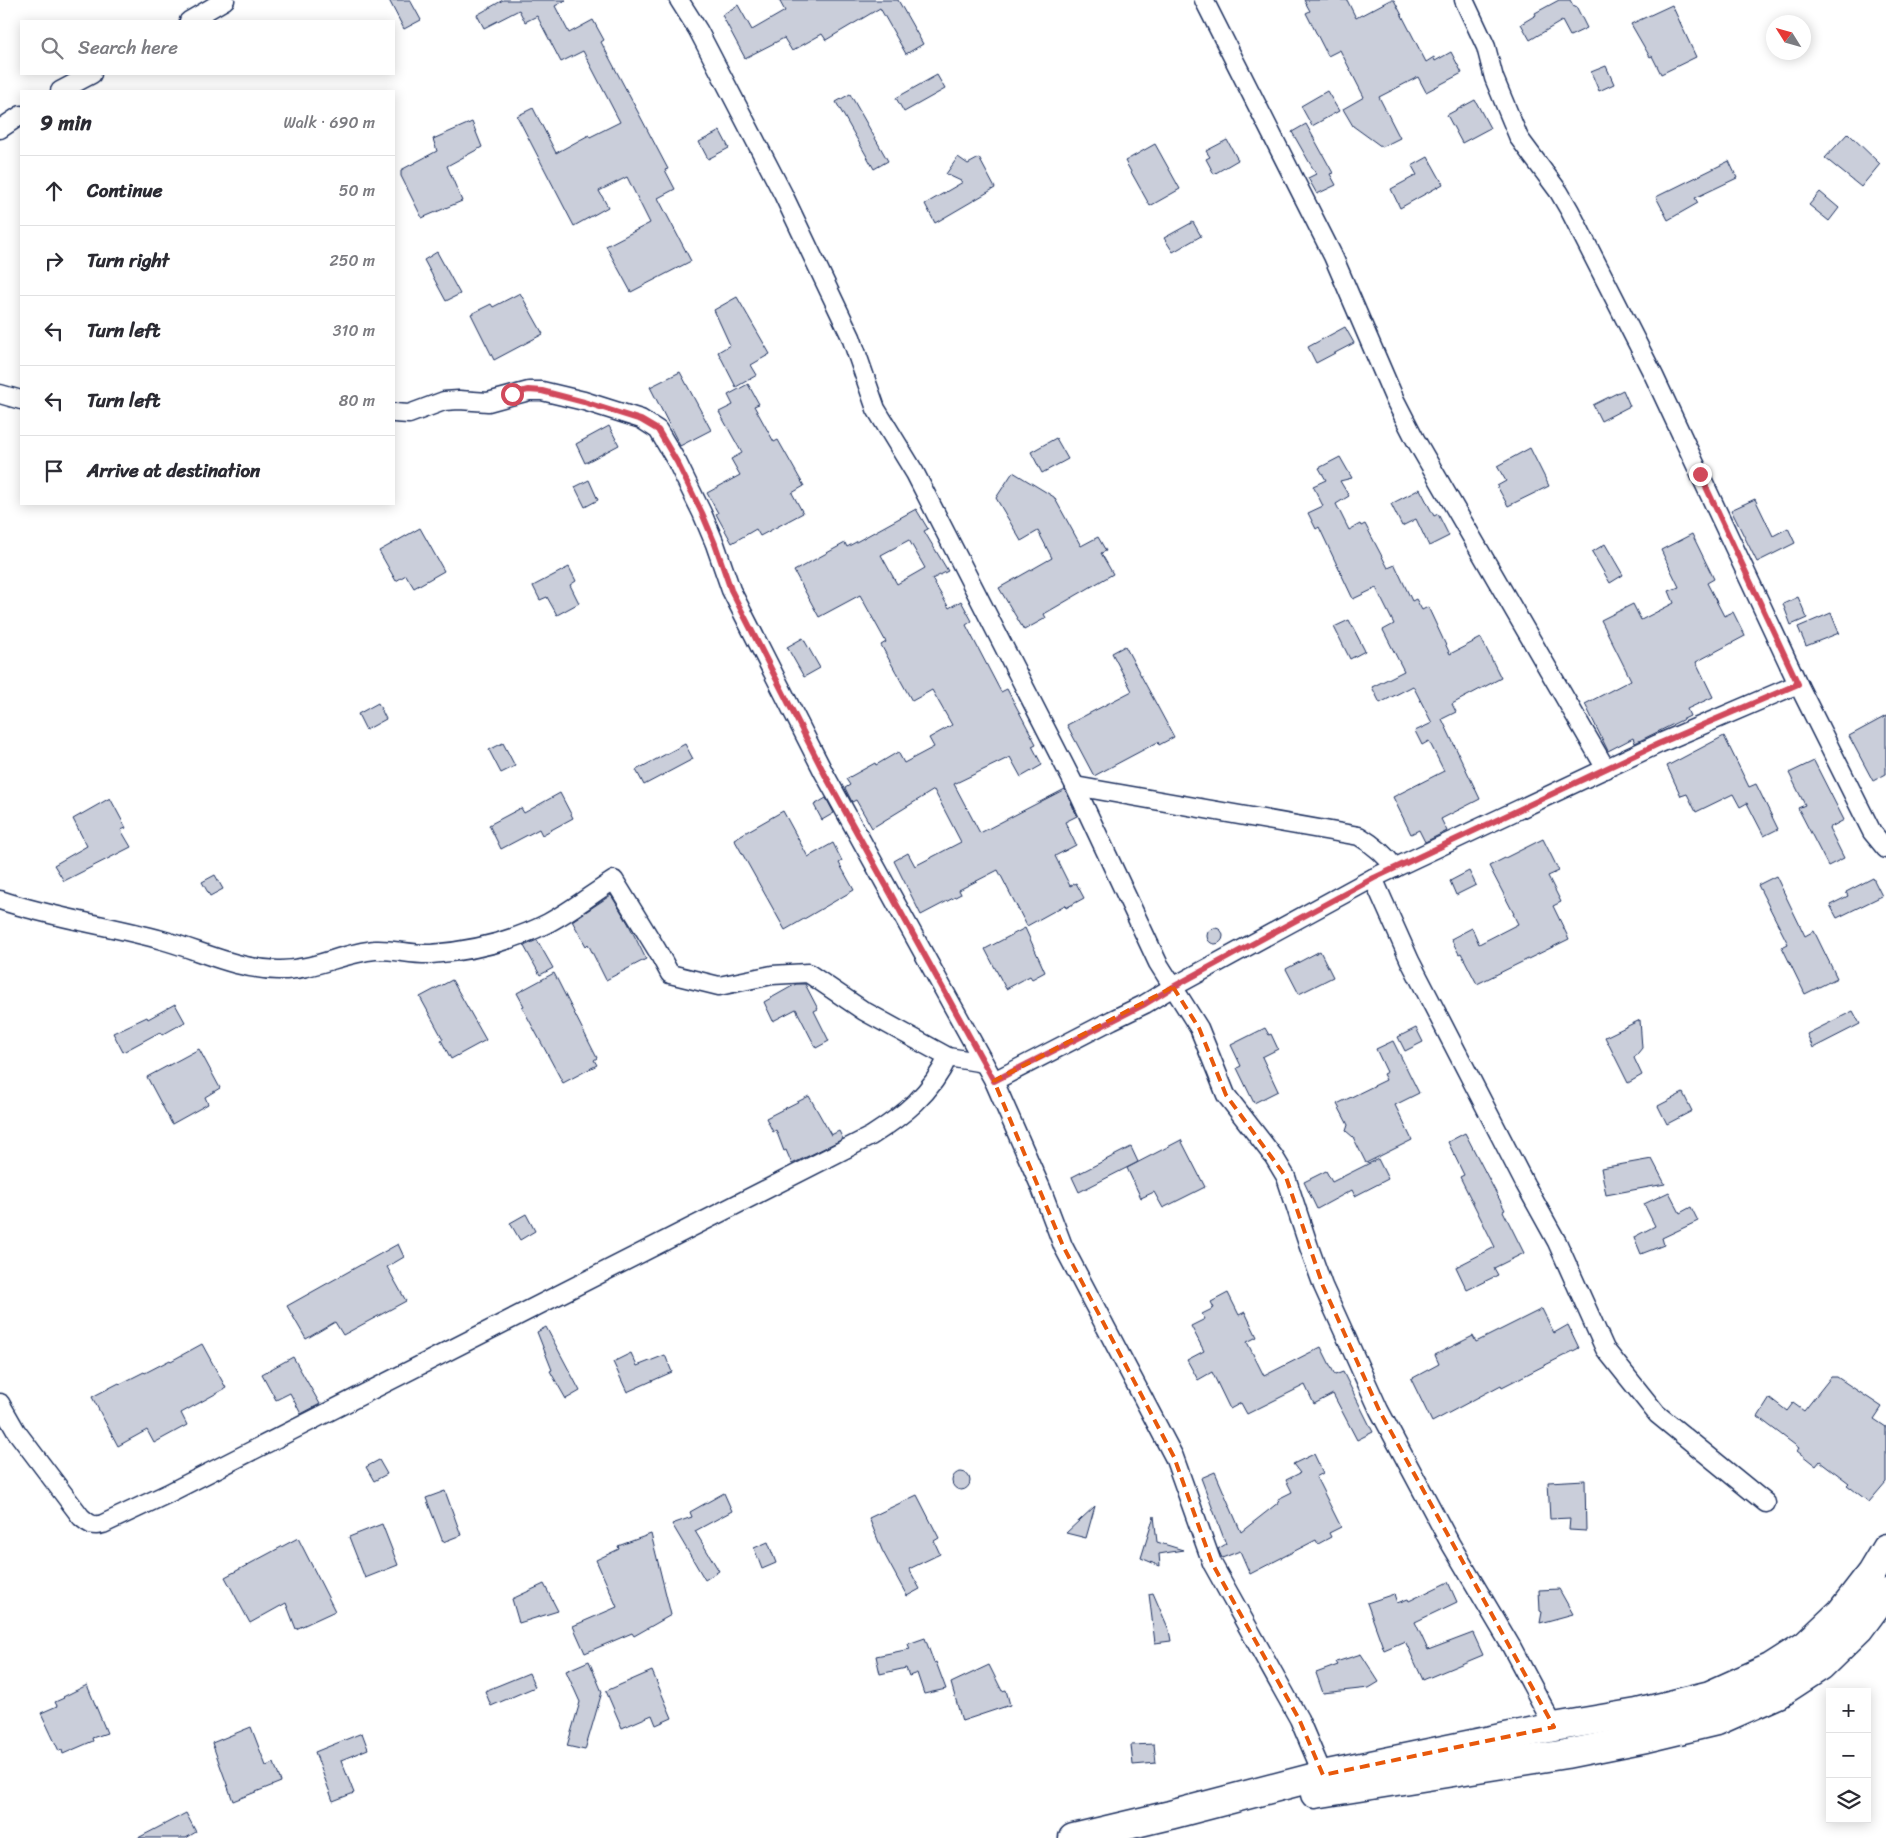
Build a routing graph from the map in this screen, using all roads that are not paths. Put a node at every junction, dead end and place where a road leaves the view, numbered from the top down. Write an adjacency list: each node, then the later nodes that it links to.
1 (225, 0): 5 (street)
2 (679, 0): 15 (street)
3 (1204, 0): 14 (street)
4 (1464, 0): 13 (street)
5 (191, 20)
6 (90, 75): 7 (street)
7 (62, 90)
8 (20, 116): 9 (street)
9 (0, 129)
10 (0, 394): 11 (street)
11 (20, 400)
12 (395, 413): 22 (street)
13 (1798, 684): 14 (street); 16 (street)
14 (1606, 768): 17 (street)
15 (1075, 786): 17 (street); 20 (street)
16 (1886, 849)
17 (1396, 868): 18 (street)
18 (1374, 878): 20 (street); 25 (street)
19 (0, 900): 21 (street)
20 (1173, 987): 23 (street); 28 (street)
21 (948, 1057): 22 (street); 24 (street)
22 (984, 1063): 23 (street)
23 (994, 1081): 29 (street)
24 (0, 1404)
25 (1766, 1503)
26 (1886, 1548): 28 (highway)
27 (1886, 1592): 30 (highway)
28 (1554, 1727): 29 (highway)
29 (1323, 1774): 30 (highway)
30 (1170, 1815): 31 (highway)
31 (1073, 1838)

